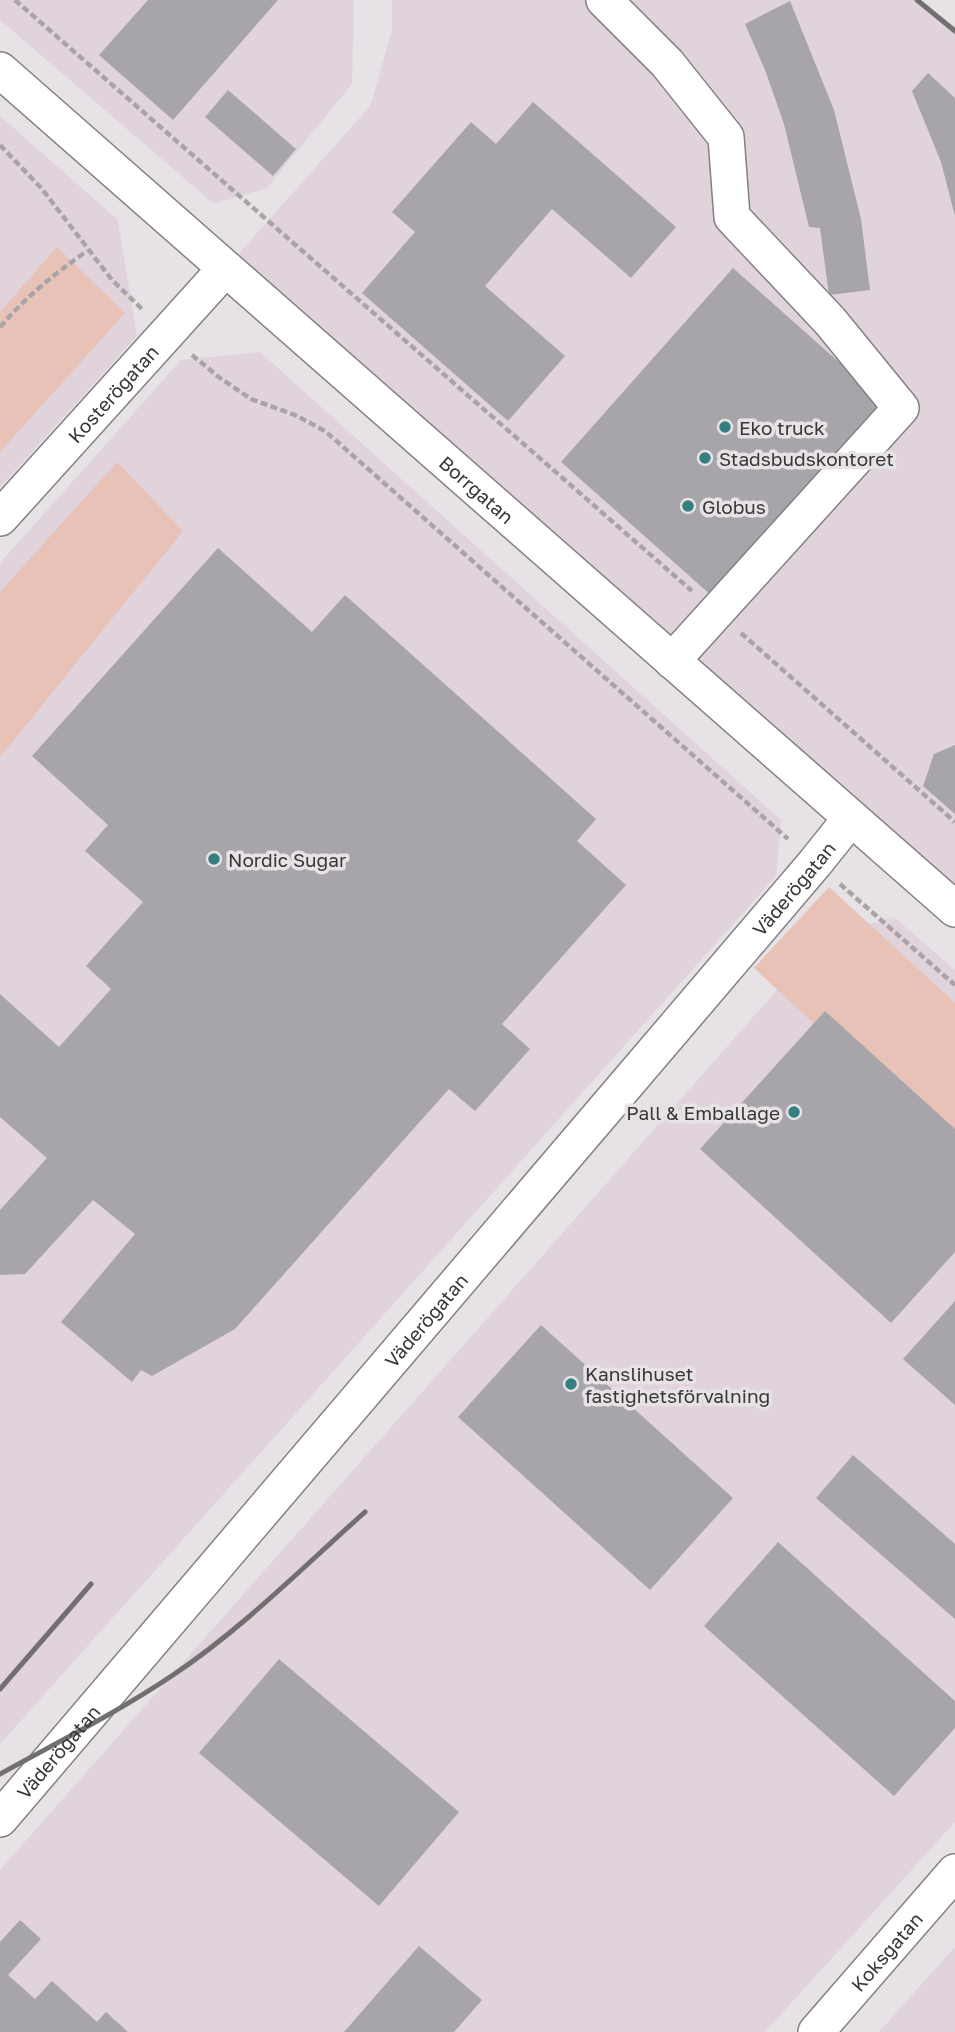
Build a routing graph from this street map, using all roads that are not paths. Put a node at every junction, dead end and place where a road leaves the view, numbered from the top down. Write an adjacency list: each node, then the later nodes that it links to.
1 (604, 0): 5 (street)
2 (0, 70): 3 (street, Borrgatan)
3 (225, 269): 4 (street, Kosterögatan); 5 (street, Borrgatan)
4 (0, 518)
5 (672, 661): 6 (street, Borrgatan)
6 (851, 818): 7 (street, Borrgatan); 8 (street, Väderögatan)
7 (955, 909)
8 (0, 1819)
9 (955, 1872): 10 (street, Koksgatan)
10 (816, 2032)

